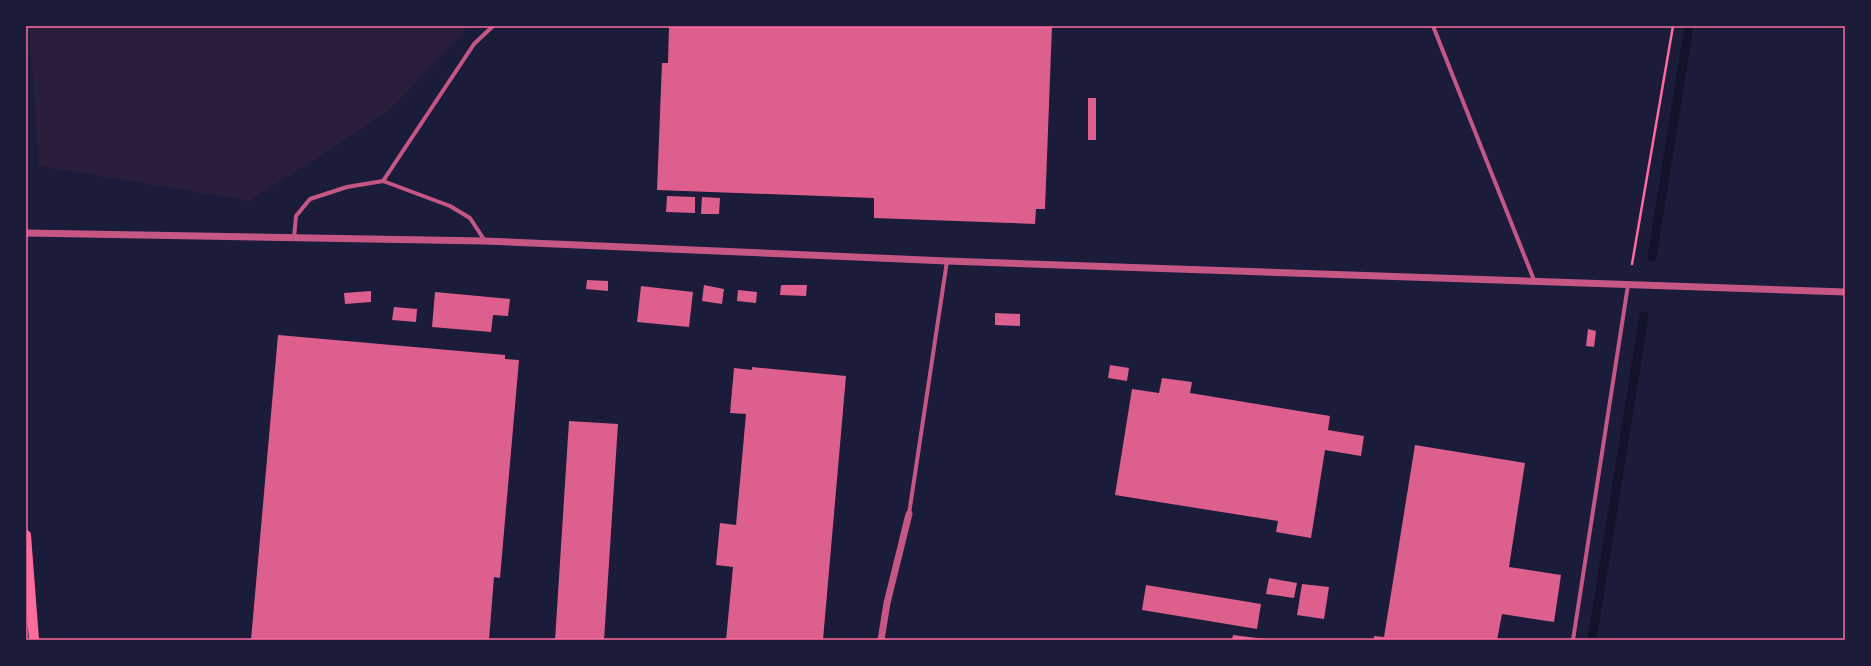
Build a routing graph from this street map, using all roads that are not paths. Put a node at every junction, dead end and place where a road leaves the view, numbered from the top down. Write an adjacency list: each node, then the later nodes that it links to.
1 (493, 26): 3 (street)
2 (1434, 26): 8 (street)
3 (382, 181): 5 (street); 6 (street)
4 (26, 233): 5 (street)
5 (294, 238): 6 (street)
6 (485, 241): 7 (street)
7 (947, 261): 8 (street); 11 (street)
8 (1534, 280): 9 (street)
9 (1628, 285): 10 (street); 15 (street)
10 (1845, 292)
11 (909, 514): 14 (street)
12 (26, 535): 13 (main road)
13 (34, 640)
14 (881, 640)
15 (1573, 640)

